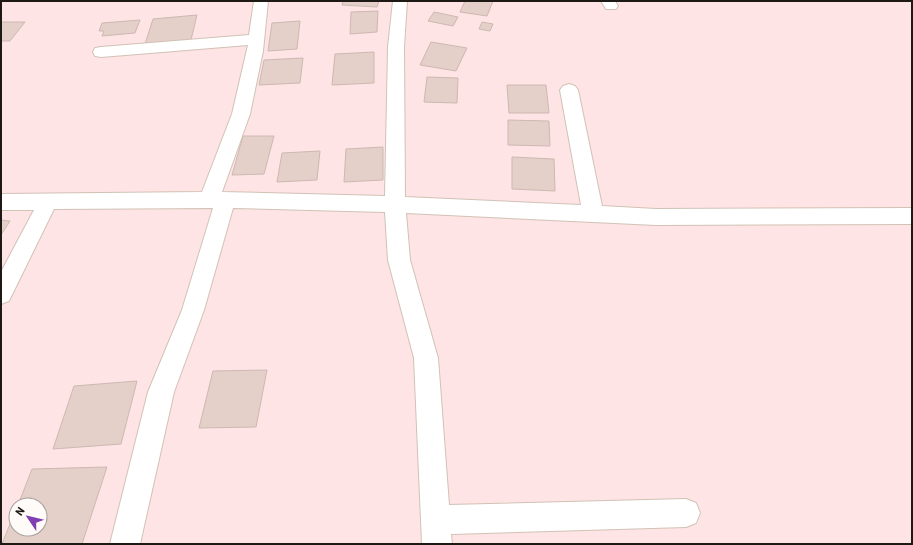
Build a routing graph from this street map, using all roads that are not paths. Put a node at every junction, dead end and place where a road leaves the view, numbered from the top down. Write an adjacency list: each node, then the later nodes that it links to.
1 (261, 1): 3 (street)
2 (400, 1): 9 (street)
3 (256, 39): 4 (street); 6 (street)
4 (101, 52)
5 (569, 90): 10 (street)
6 (217, 200): 8 (street); 9 (street); 15 (street)
7 (1, 202): 8 (street)
8 (48, 202): 12 (street)
9 (395, 205): 10 (street); 14 (street)
10 (593, 214): 11 (street)
11 (912, 216)
12 (4, 283)
13 (686, 513): 14 (street)
14 (437, 532)
15 (125, 544)

